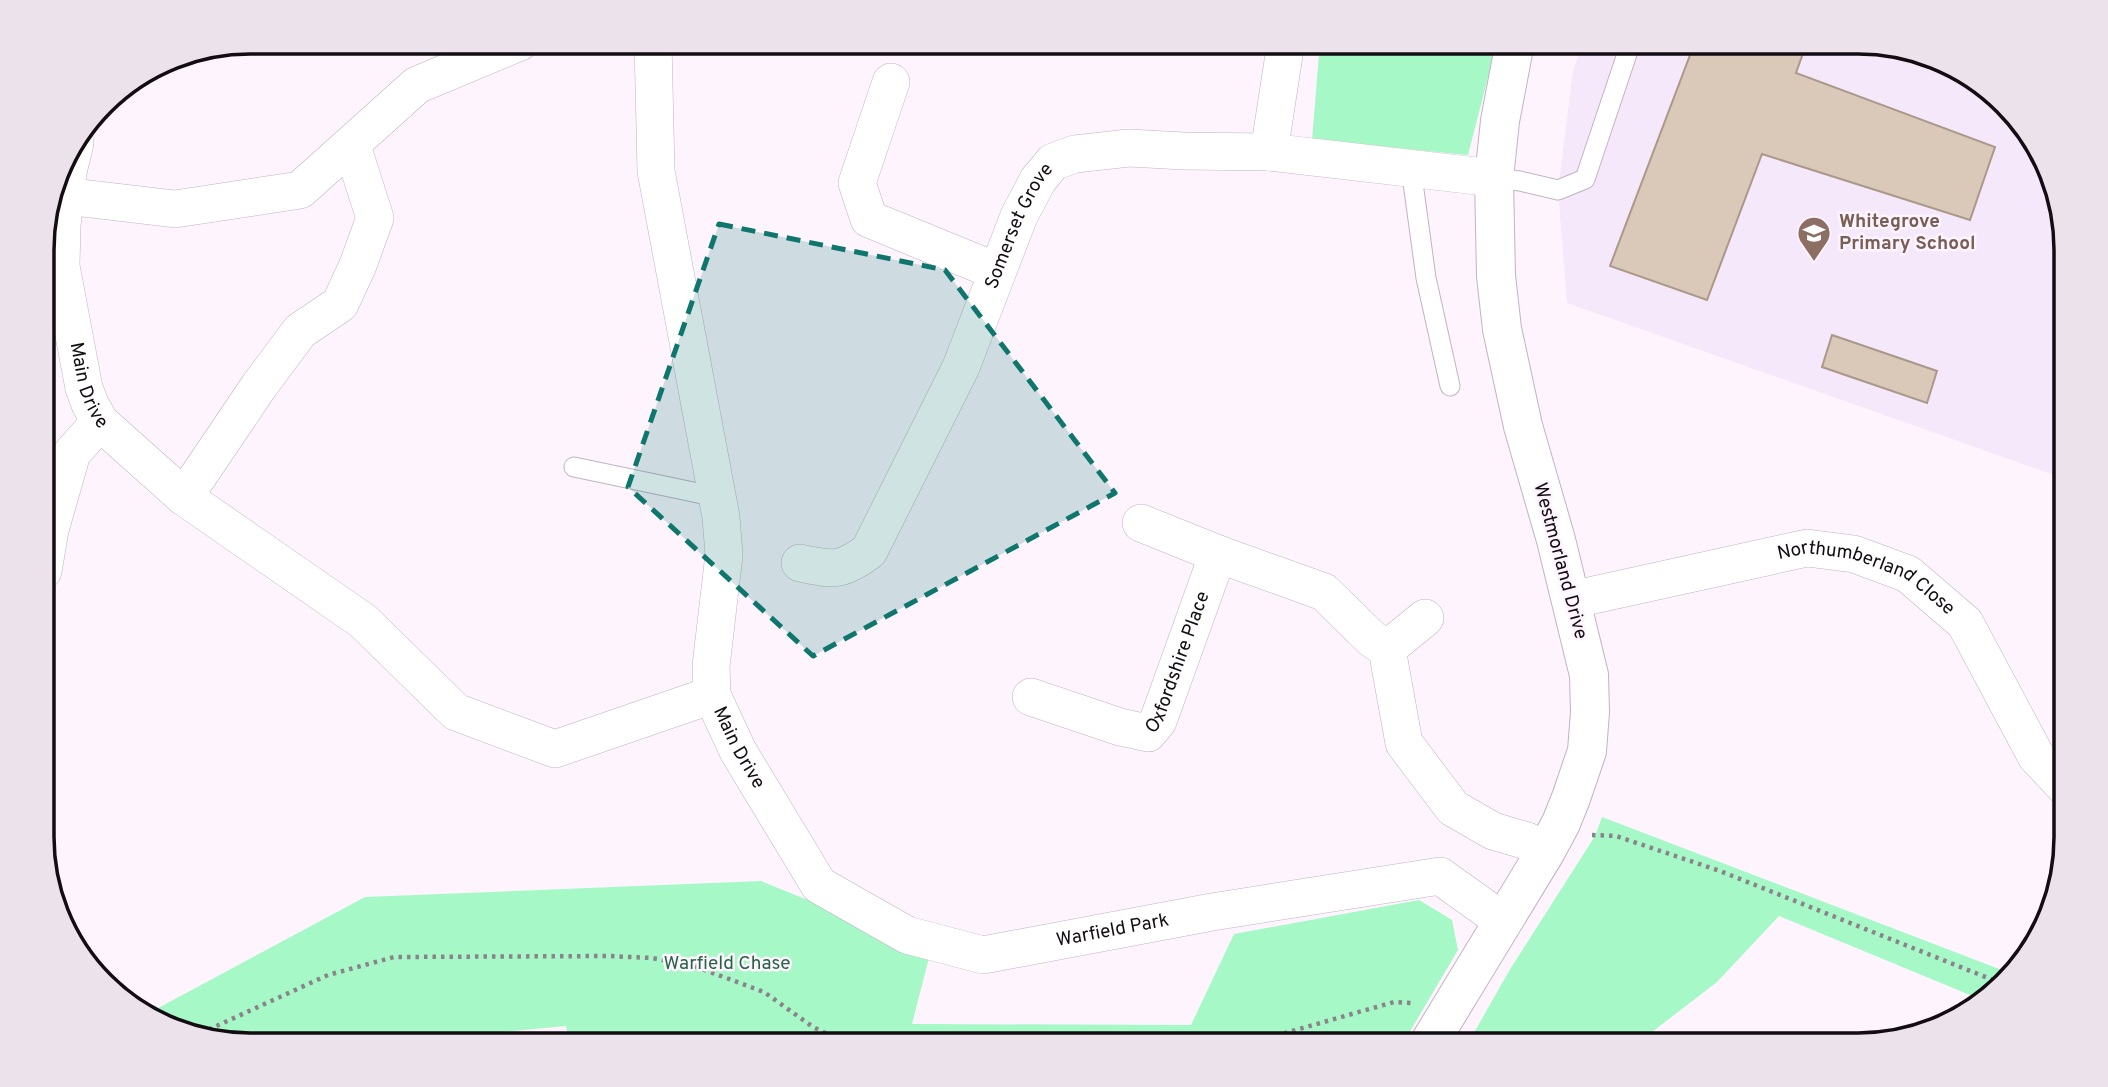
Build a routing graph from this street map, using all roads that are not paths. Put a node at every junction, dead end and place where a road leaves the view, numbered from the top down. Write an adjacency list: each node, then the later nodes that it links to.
1 (1284, 54): 8 (street)
2 (1513, 54): 11 (street, Westmorland Drive)
3 (1627, 54): 11 (lane)
4 (489, 55): 7 (street)
5 (653, 55): 18 (street)
6 (891, 82): 13 (street)
7 (352, 146): 10 (street); 17 (street)
8 (1269, 152): 9 (street, Somerset Grove); 13 (street, Somerset Grove)
9 (1411, 168): 11 (street, Somerset Grove); 14 (lane)
10 (70, 172)
11 (1494, 178): 23 (street, Westmorland Drive)
12 (66, 185): 15 (street, Main Drive)
13 (996, 271): 22 (street, Somerset Grove)
14 (1450, 386)
15 (100, 422): 17 (street); 19 (street, Main Drive)
16 (574, 467): 18 (lane)
17 (184, 497): 26 (street)
18 (717, 497): 26 (street)
19 (55, 507)
20 (1141, 523): 21 (street)
21 (1218, 554): 25 (street); 27 (street, Oxfordshire Place)
22 (800, 563)
23 (1571, 600): 28 (street, Northumberland Close); 30 (street, Westmorland Drive)
24 (1425, 618): 25 (street)
25 (1387, 649): 30 (street)
26 (712, 695): 29 (street, Main Drive)
27 (1031, 697)
28 (2054, 775)
29 (768, 800): 31 (street, Warfield Park)
30 (1546, 851): 31 (street, Westmorland Drive)
31 (1504, 919): 32 (street, Westmorland Drive)
32 (1435, 1032)

